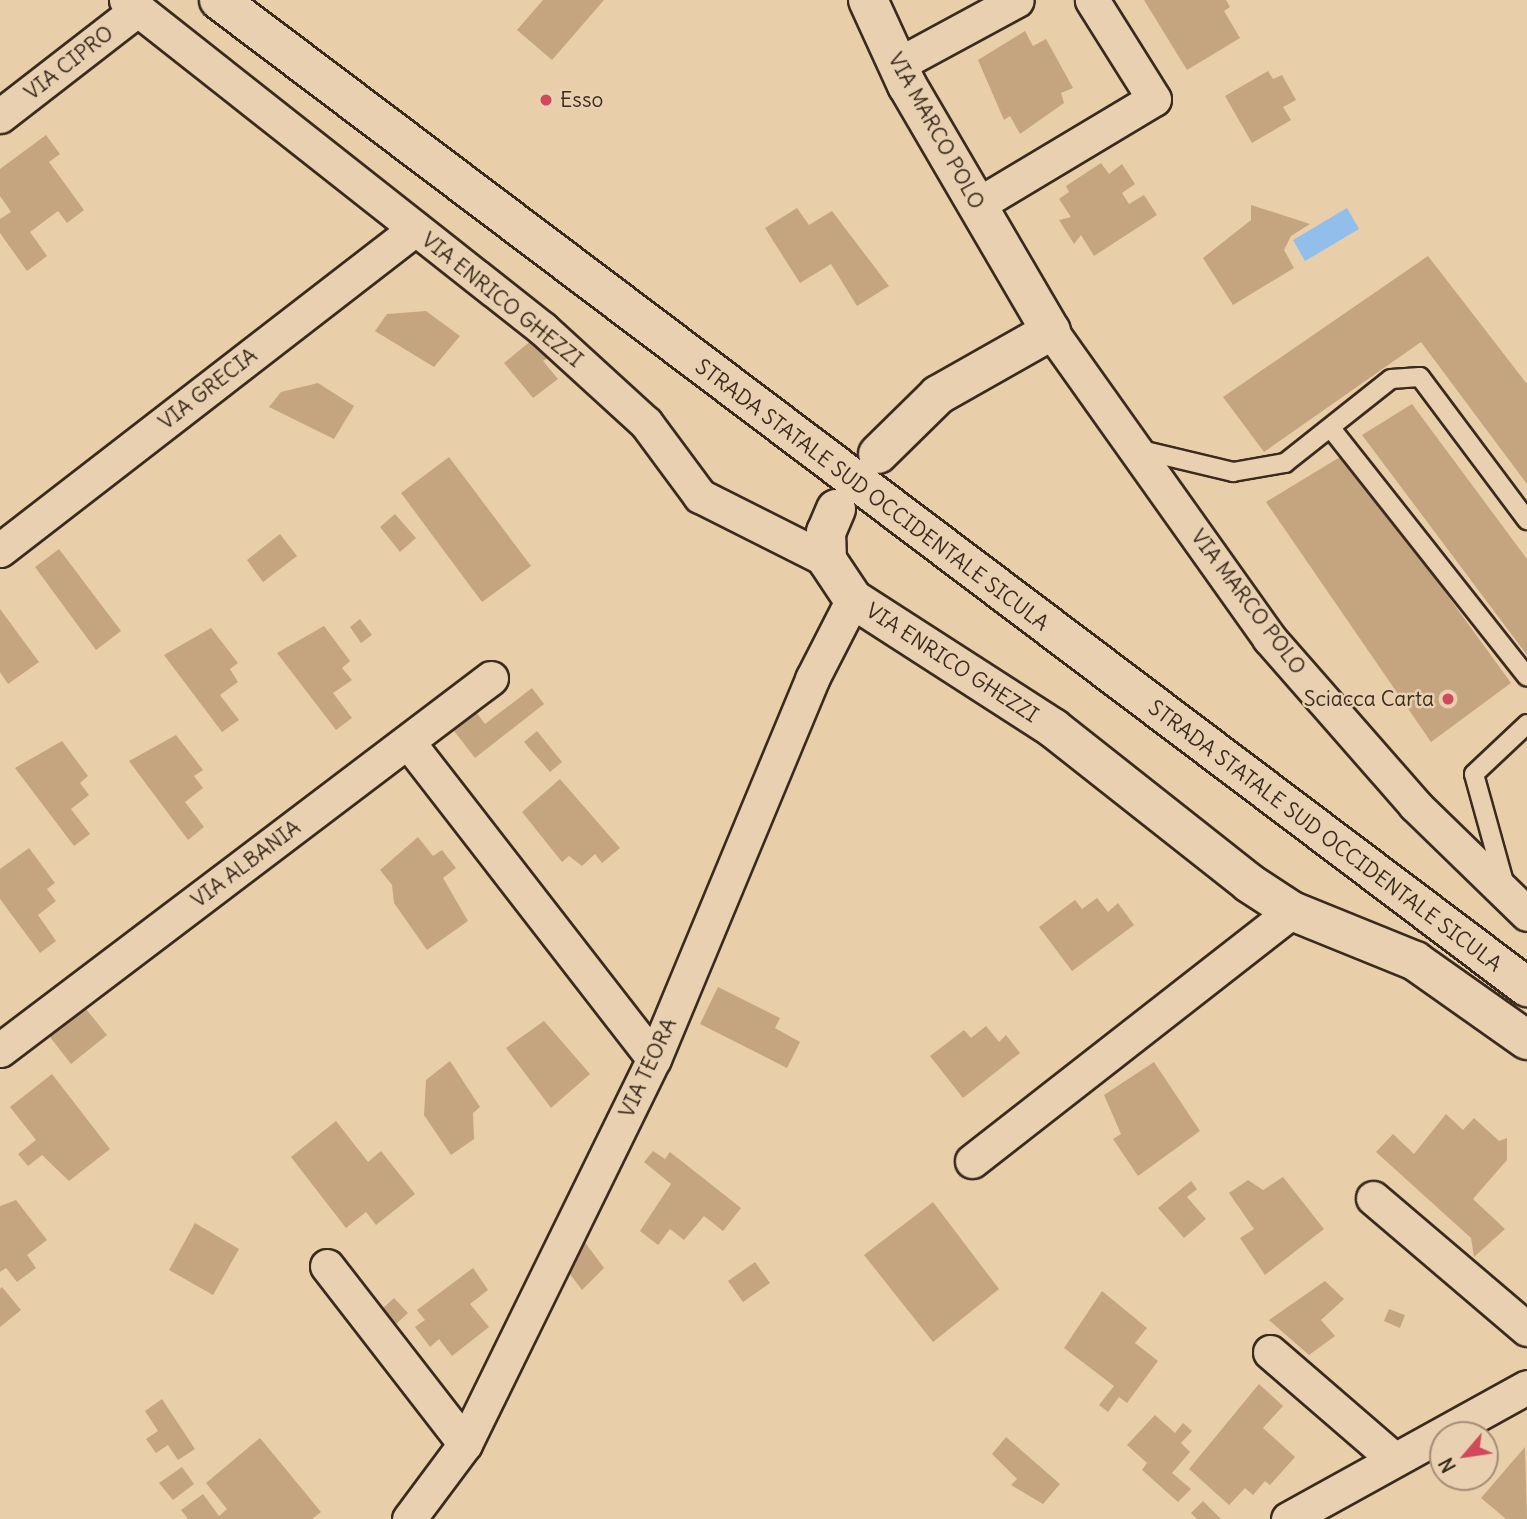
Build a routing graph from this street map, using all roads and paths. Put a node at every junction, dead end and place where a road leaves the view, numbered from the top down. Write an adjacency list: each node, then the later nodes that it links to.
1 (219, 0): 25 (main road, STRADA STATALE SUD OCCIDENTALE SICULA)
2 (868, 0): 6 (main road, VIA MARCO POLO)
3 (1017, 0): 6 (street)
4 (1092, 0): 8 (street)
5 (132, 5): 7 (street, VIA CIPRO); 9 (street, VIA ENRICO GHEZZI)
6 (897, 65): 8 (main road, VIA MARCO POLO)
7 (0, 116)
8 (977, 205): 10 (main road, VIA MARCO POLO)
9 (415, 229): 16 (street, VIA GRECIA); 17 (street, VIA ENRICO GHEZZI)
10 (1051, 331): 12 (street, VIA MARCO POLO); 13 (main road)
11 (1333, 431): 12 (lane); 15 (lane); 19 (lane)
12 (1137, 449): 23 (street, VIA MARCO POLO)
13 (878, 454)
14 (836, 509): 17 (main road)
15 (1527, 520)
16 (0, 550)
17 (827, 560): 18 (main road, VIA ENRICO GHEZZI)
18 (853, 599): 24 (main road, VIA ENRICO GHEZZI); 28 (street, VIA TEORA)
19 (1527, 677)
20 (491, 678): 22 (street, VIA ALBANIA)
21 (1527, 724): 23 (lane)
22 (408, 742): 27 (street, VIA ALBANIA); 28 (street)
23 (1518, 905)
24 (1292, 911): 26 (main road, VIA ENRICO GHEZZI); 29 (street)
25 (1527, 988)
26 (1527, 1040)
27 (0, 1050)
28 (654, 1059): 35 (street, VIA TEORA)
29 (972, 1161)
30 (1373, 1198): 32 (street)
31 (327, 1266): 35 (street)
32 (1527, 1329)
33 (1270, 1352): 36 (street)
34 (1527, 1387): 36 (street)
35 (465, 1444): 37 (street, VIA TEORA)
36 (1394, 1459): 38 (street)
37 (409, 1519)
38 (1288, 1519)

